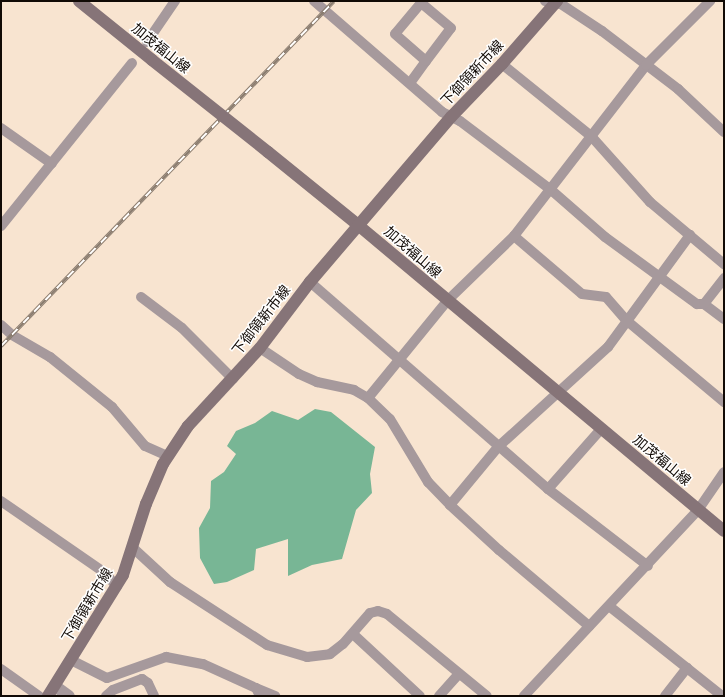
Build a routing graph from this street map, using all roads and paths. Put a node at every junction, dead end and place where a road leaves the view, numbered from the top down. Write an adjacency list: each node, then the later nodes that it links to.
1 (79, 1): 18 (main road, 加茂福山線, bridge)
2 (175, 1): 6 (street)
3 (314, 1): 11 (street)
4 (710, 1): 10 (street)
5 (552, 2): 9 (main road, 下御領新市線); 10 (street)
6 (147, 42)
7 (426, 61): 7 (street); 11 (street)
8 (132, 64): 16 (street)
9 (502, 64): 12 (main road, 下御領新市線); 15 (street)
10 (646, 65): 14 (street); 15 (street)
11 (410, 83): 12 (street)
12 (451, 117): 17 (street); 18 (main road, 下御領新市線)
13 (1, 128): 16 (street)
14 (724, 132)
15 (591, 136): 17 (street); 20 (street)
16 (52, 164): 19 (street)
17 (550, 189): 21 (street); 23 (street)
18 (358, 224): 25 (main road, 下御領新市線); 27 (main road, 加茂福山線)
19 (1, 226)
20 (690, 235): 22 (street); 23 (street)
21 (514, 236): 27 (street); 30 (street)
22 (724, 264)
23 (659, 275): 28 (street); 30 (street)
24 (724, 278): 28 (street)
25 (310, 282): 32 (main road, 下御領新市線); 33 (street)
26 (141, 297): 34 (street)
27 (448, 301): 33 (street); 35 (main road, 加茂福山線)
28 (704, 304): 29 (street)
29 (724, 319)
30 (626, 320): 35 (street); 37 (street)
31 (1, 325): 40 (street)
32 (260, 348): 34 (main road, 下御領新市線); 36 (street)
33 (399, 359): 36 (street); 39 (street)
34 (233, 379): 40 (main road, 下御領新市線)
35 (558, 393): 38 (main road, 加茂福山線); 39 (street)
36 (368, 398): 44 (street)
37 (724, 402)
38 (601, 429): 42 (street); 45 (main road, 加茂福山線)
39 (498, 447): 42 (street); 44 (street)
40 (167, 456): 47 (main road, 下御領新市線)
41 (724, 472): 45 (street)
42 (548, 489): 48 (street)
43 (1, 501): 49 (street)
44 (450, 505): 51 (street)
45 (698, 510): 46 (main road, 加茂福山線); 48 (street)
46 (724, 531)
47 (132, 547): 49 (main road, 下御領新市線); 52 (street)
48 (648, 566): 50 (street)
49 (117, 587): 53 (main road, 下御領新市線)
50 (609, 606): 51 (street); 54 (street)
51 (589, 626): 67 (street)
52 (353, 634): 56 (street); 64 (street)
53 (71, 660): 57 (main road, 下御領新市線); 58 (street)
54 (687, 668): 68 (street); 69 (street)
55 (1, 670): 59 (street)
56 (459, 674): 65 (street); 66 (street)
57 (51, 691): 60 (street)
58 (258, 692): 63 (street)
59 (39, 696)
60 (70, 696)
61 (106, 696): 62 (street)
62 (154, 696)
63 (275, 696)
64 (420, 696)
65 (439, 696)
66 (487, 696)
67 (524, 696)
68 (665, 696)
69 (722, 696)

